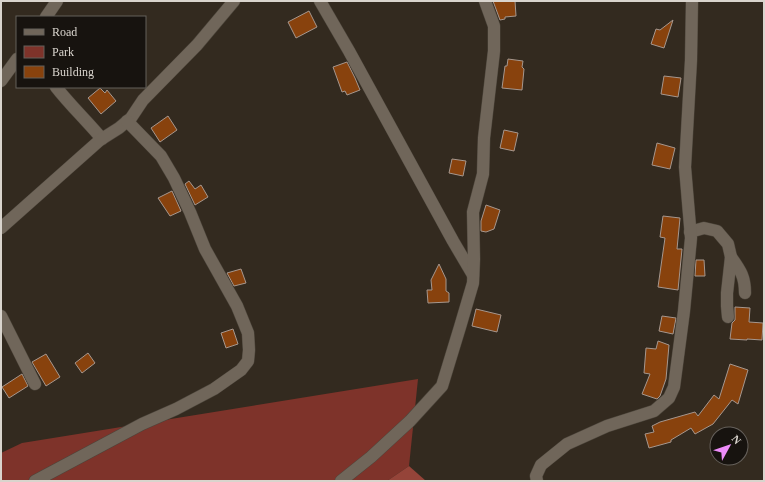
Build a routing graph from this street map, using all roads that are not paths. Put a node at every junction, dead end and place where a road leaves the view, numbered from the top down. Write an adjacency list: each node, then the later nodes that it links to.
1 (57, 1): 6 (street)
2 (234, 1): 10 (street)
3 (320, 1): 15 (street)
4 (485, 1): 15 (street)
5 (692, 1): 13 (street)
6 (47, 16)
7 (16, 61): 8 (street)
8 (9, 73)
9 (57, 88): 11 (street)
10 (127, 122): 11 (street); 20 (street)
11 (102, 139): 12 (street)
12 (1, 228)
13 (690, 232): 14 (street); 22 (street)
14 (731, 258): 16 (street); 18 (street)
15 (473, 275): 21 (street)
16 (744, 294)
17 (1, 316): 19 (street)
18 (728, 317)
19 (35, 384)
20 (36, 481)
21 (341, 481)
22 (537, 481)

